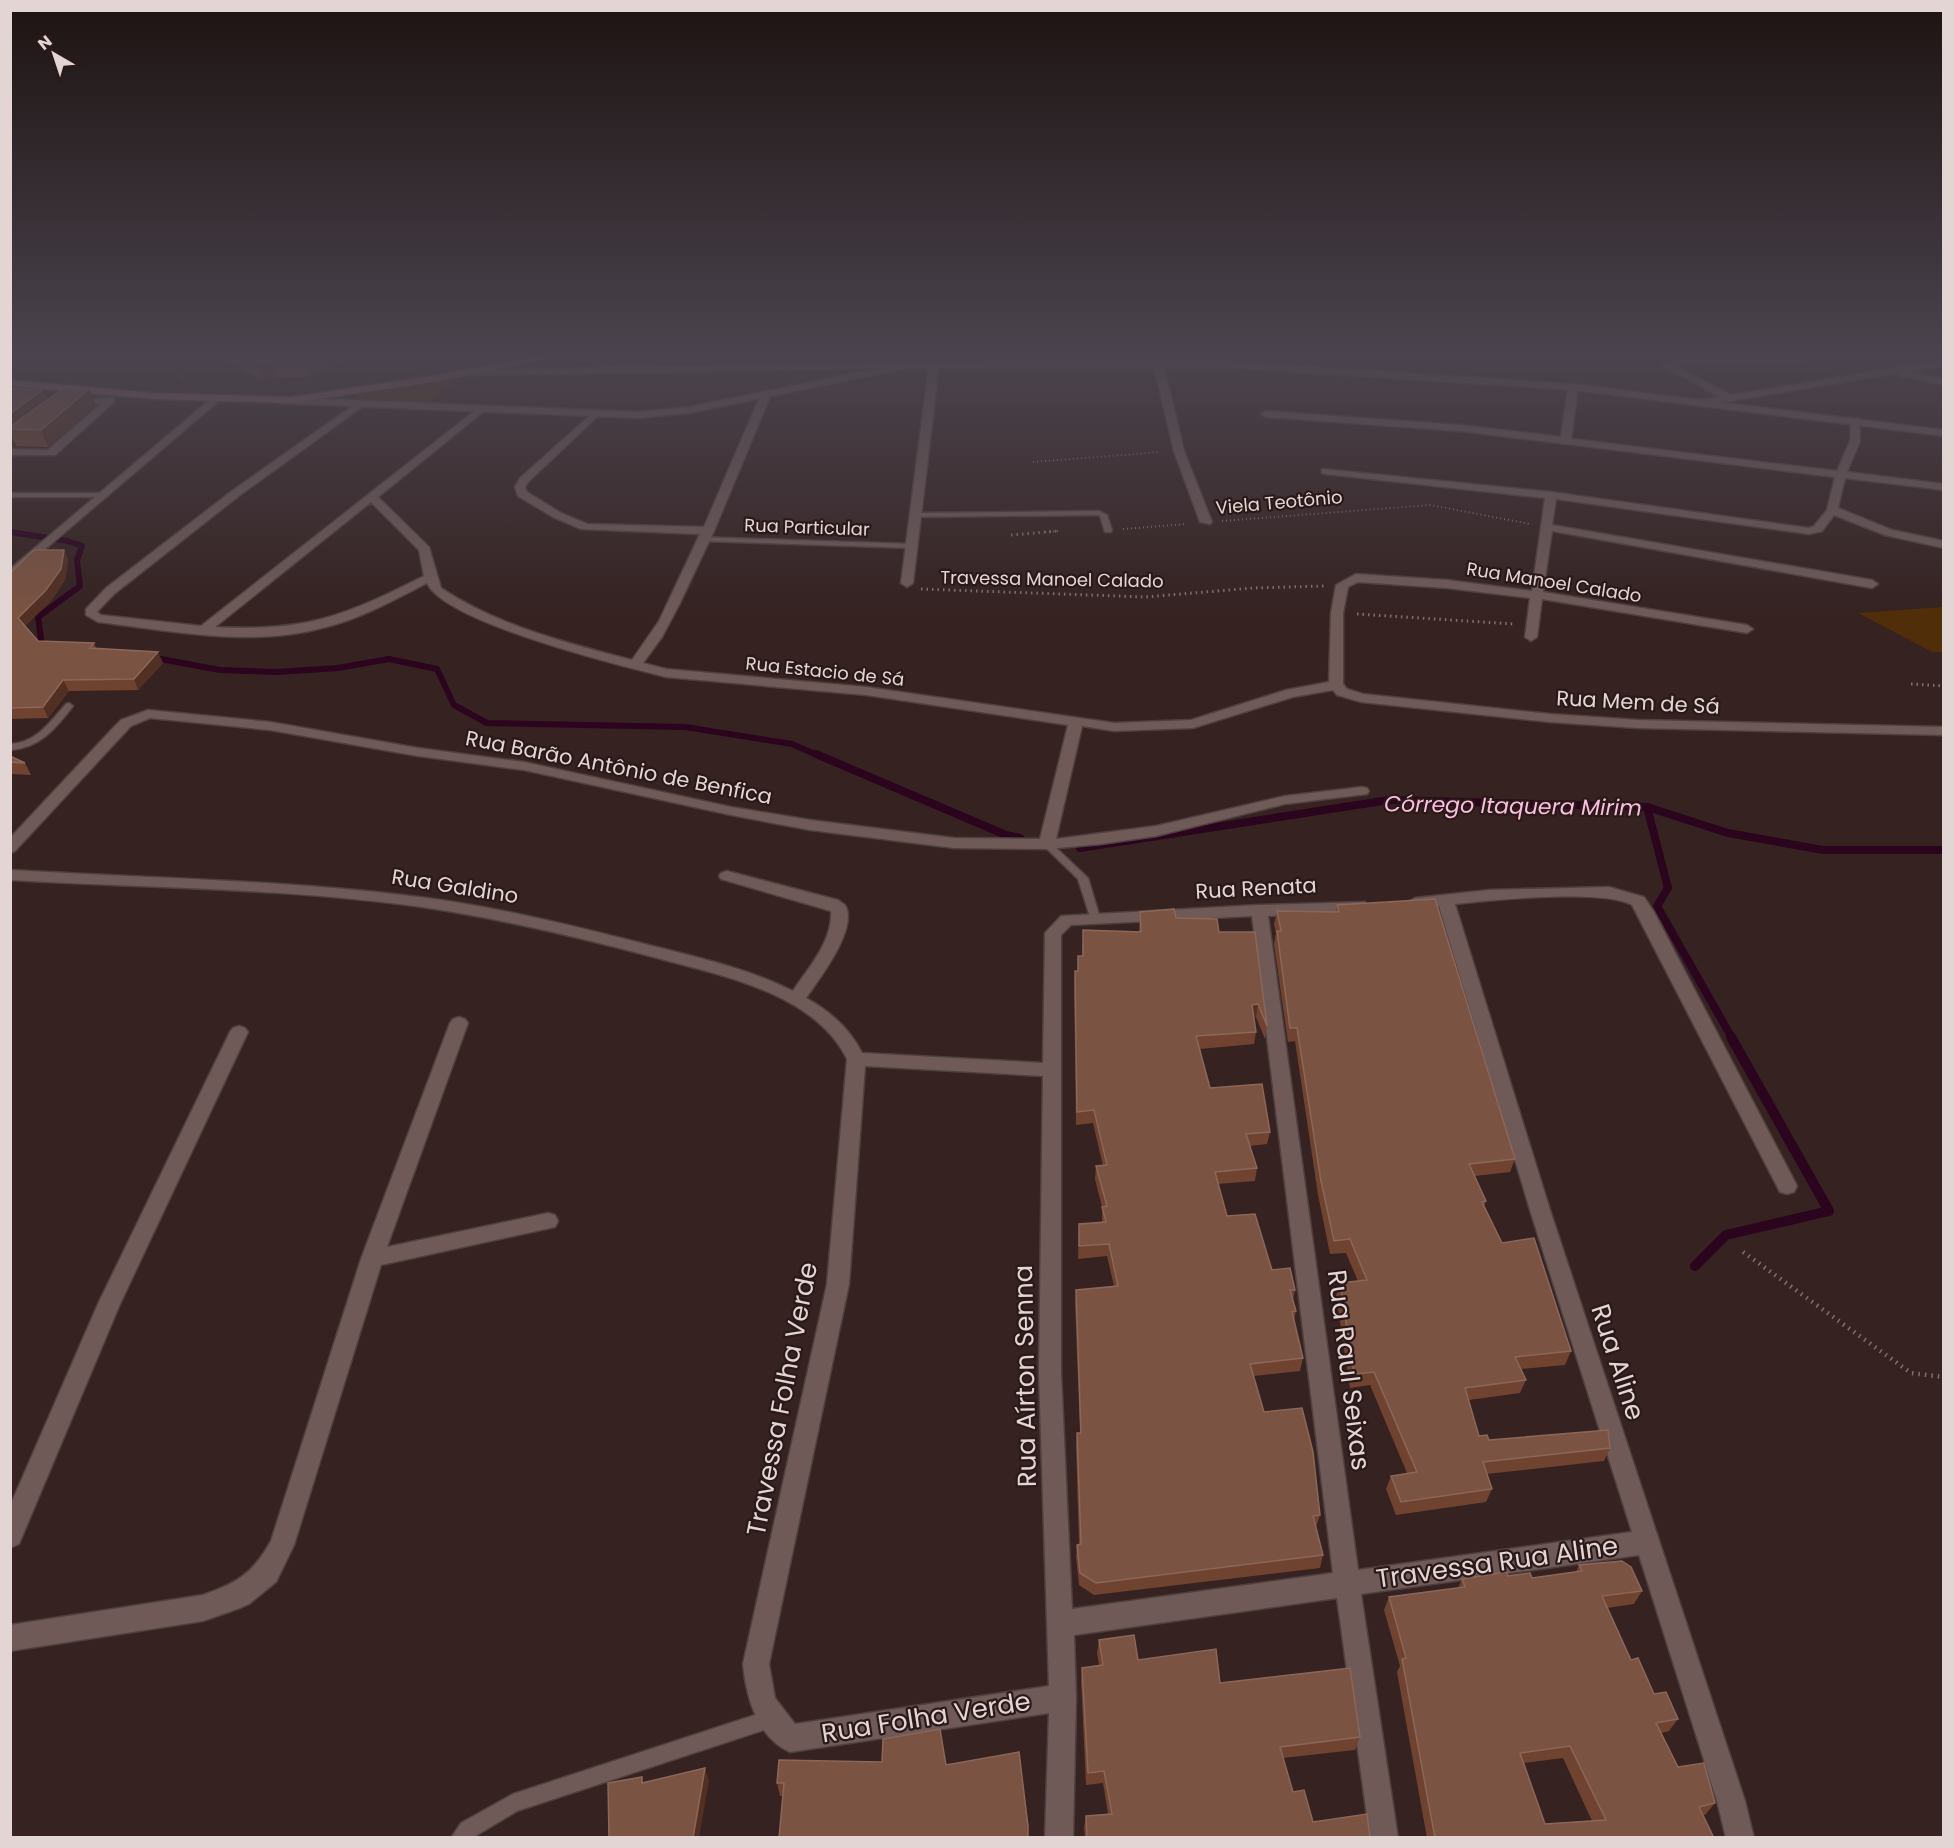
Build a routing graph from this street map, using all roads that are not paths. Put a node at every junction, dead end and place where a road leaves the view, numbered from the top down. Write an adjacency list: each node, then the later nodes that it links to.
1 (64, 441): 11 (street)
2 (166, 441): 16 (street)
3 (310, 441): 32 (street)
4 (441, 441): 18 (street)
5 (566, 441): 24 (street)
6 (746, 441): 24 (street)
7 (924, 441): 20 (street)
8 (1177, 441): 21 (street)
9 (1576, 441): 13 (street)
10 (1855, 441): 13 (street)
11 (10, 452)
12 (1326, 471): 17 (street)
13 (1841, 473): 14 (street); 19 (street)
14 (1944, 487)
15 (10, 495): 16 (lane)
16 (102, 495): 27 (street)
17 (1551, 495): 19 (street); 22 (street)
18 (372, 497): 28 (street); 32 (street)
19 (1832, 510): 25 (street)
20 (915, 515): 23 (lane); 26 (street)
21 (1206, 522)
22 (1547, 527): 30 (street); 31 (street)
23 (1108, 530)
24 (705, 535): 26 (lane, Rua Particular); 35 (street)
25 (1944, 545)
26 (912, 546): 29 (street)
27 (10, 576)
28 (430, 577): 32 (street); 35 (street, Rua Estacio de Sá)
29 (907, 583)
30 (1872, 584)
31 (1538, 595): 33 (street, Rua Manoel Calado); 34 (street); 36 (street, Rua Manoel Calado)
32 (205, 629)
33 (1747, 629)
34 (1532, 631)
35 (634, 666): 38 (street, Rua Estacio de Sá)
36 (1336, 685): 38 (street, Rua Estacio de Sá); 39 (street, Rua Mem de Sá)
37 (69, 706): 40 (lane)
38 (1076, 722): 42 (street)
39 (1944, 731)
40 (10, 747)
41 (1362, 791): 42 (street, Rua Barão Antônio de Benfica)
42 (1047, 844): 43 (street, Rua Barão Antônio de Benfica); 50 (lane)
43 (10, 848)
44 (10, 875): 52 (street, Rua Galdino)
45 (727, 876): 52 (street)
46 (1446, 902): 47 (street); 57 (street); 61 (street, Rua Aline)
47 (1400, 904)
48 (1376, 905): 49 (street, Rua Renata)
49 (1259, 910): 50 (street, Rua Renata); 62 (street, Rua Raul Seixas)
50 (1095, 918): 51 (street, Rua Renata)
51 (1067, 920): 56 (street, Rua Aírton Senna)
52 (796, 1000): 55 (street, Rua Galdino)
53 (459, 1023): 59 (street)
54 (239, 1032): 60 (street)
55 (856, 1059): 56 (street); 66 (street, Travessa Folha Verde)
56 (1052, 1070): 63 (street, Rua Aírton Senna)
57 (1787, 1186)
58 (549, 1221): 59 (street)
59 (371, 1259): 64 (street)
60 (10, 1536)
61 (1646, 1542): 62 (street, Travessa Rua Aline); 71 (street, Rua Aline)
62 (1347, 1582): 63 (street, Travessa Rua Aline); 70 (street, Rua Raul Seixas)
63 (1060, 1624): 65 (street, Rua Aírton Senna)
64 (10, 1638)
65 (1063, 1697): 67 (street, Rua Folha Verde); 69 (street, Rua Aírton Senna)
66 (770, 1719): 67 (street, Travessa Folha Verde); 68 (lane)
67 (790, 1738)
68 (460, 1838)
69 (1059, 1838)
70 (1384, 1838)
71 (1740, 1838)

